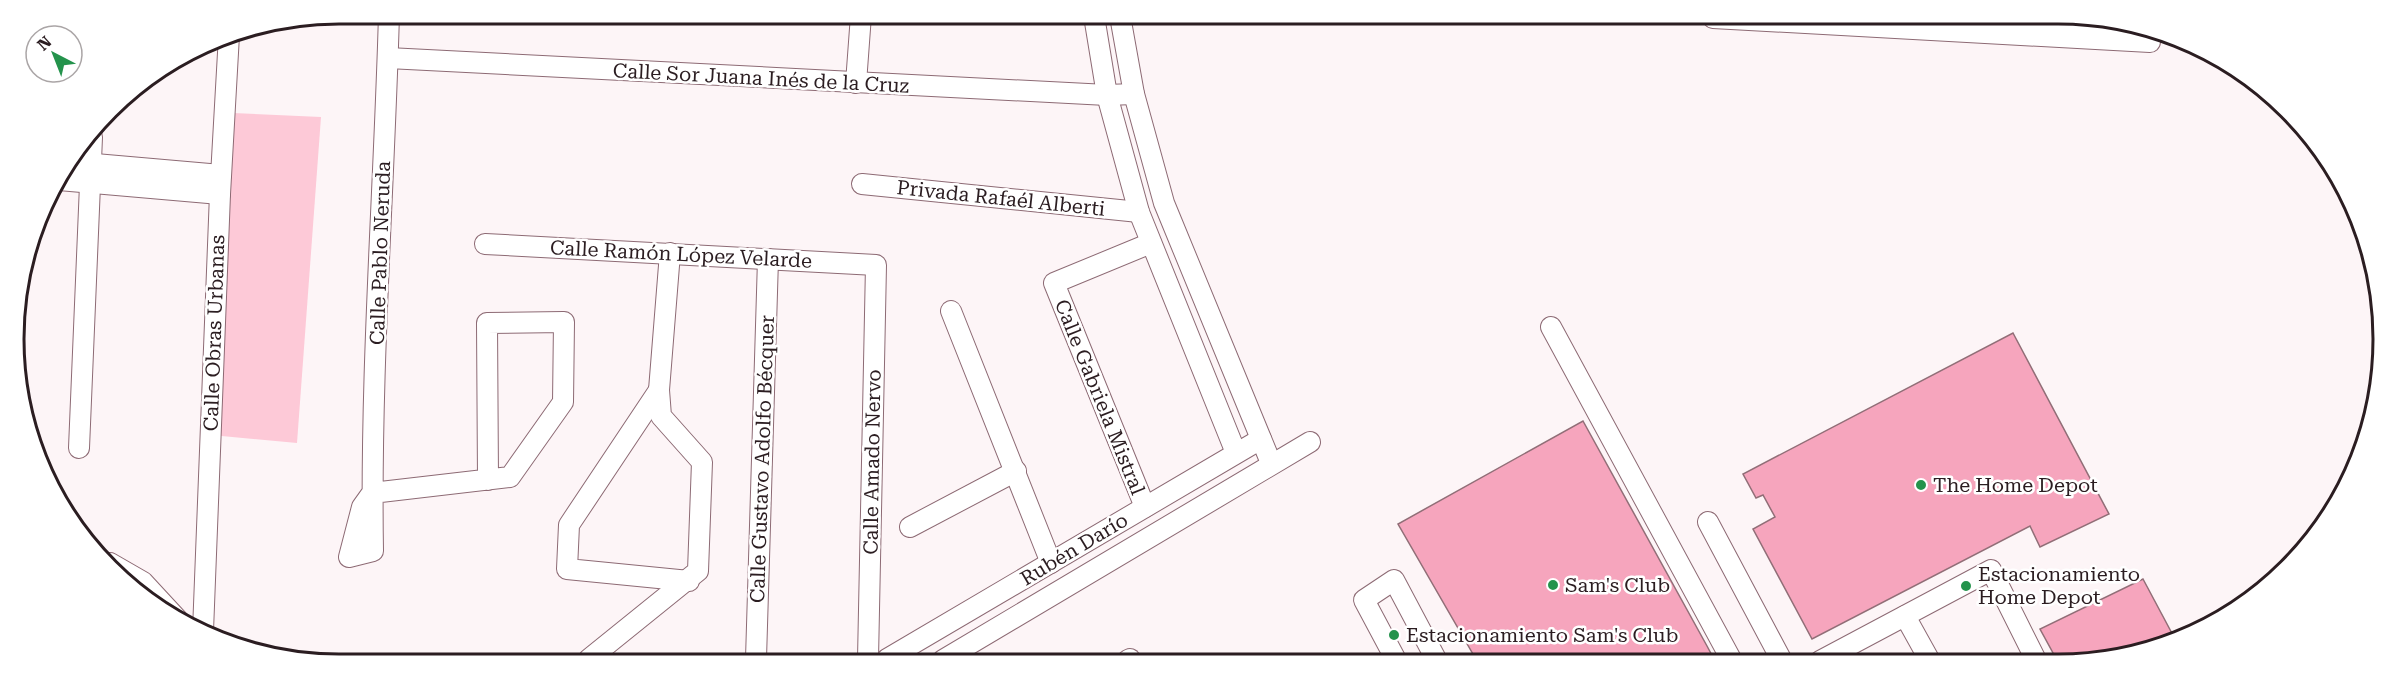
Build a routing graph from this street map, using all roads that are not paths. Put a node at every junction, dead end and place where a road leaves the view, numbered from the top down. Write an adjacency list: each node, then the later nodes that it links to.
1 (389, 24): 8 (street, Calle Pablo Neruda)
2 (860, 24): 9 (street)
3 (1095, 24): 11 (street)
4 (1121, 24): 10 (street)
5 (1892, 24): 6 (street)
6 (2125, 31)
7 (228, 44): 16 (street, Calle Obras Urbanas)
8 (388, 58): 9 (street, Calle Sor Juana Inés de la Cruz); 32 (street, Calle Pablo Neruda)
9 (856, 83): 11 (street, Calle Sor Juana Inés de la Cruz)
10 (1134, 94): 11 (street, Calle Sor Juana Inés de la Cruz); 26 (street)
11 (1107, 95): 17 (street)
12 (90, 146): 13 (street)
13 (84, 169): 14 (street); 16 (street); 28 (street)
14 (70, 175)
15 (862, 184): 17 (street, Privada Rafaél Alberti)
16 (220, 185): 41 (street, Calle Obras Urbanas)
17 (1139, 212): 18 (street)
18 (1151, 243): 29 (street); 33 (street, Calle Gabriela Mistral)
19 (485, 244): 20 (street, Calle Ramón López Velarde)
20 (670, 253): 21 (street, Calle Ramón López Velarde); 25 (street)
21 (768, 259): 22 (street, Calle Ramón López Velarde); 43 (street, Calle Gustavo Adolfo Bécquer)
22 (876, 265): 44 (street, Calle Amado Nervo)
23 (951, 311): 31 (street)
24 (1551, 327): 49 (street)
25 (659, 390): 38 (street); 38 (street)
26 (1261, 439): 29 (street, Rubén Darío); 30 (street)
27 (1310, 442): 30 (street, Rubén Darío)
28 (79, 448)
29 (1236, 453): 33 (street, Rubén Darío)
30 (1271, 463): 46 (street, Rubén Darío)
31 (1016, 471): 35 (street); 36 (street)
32 (488, 480): 32 (street)
33 (1145, 507): 36 (street, Rubén Darío)
34 (1708, 522): 50 (street)
35 (910, 527)
36 (1051, 563): 45 (street, Rubén Darío)
37 (128, 574): 39 (street)
38 (689, 580): 42 (street)
39 (154, 594)
40 (1905, 616): 51 (street); 52 (street); 53 (street)
41 (203, 623)
42 (595, 654)
43 (756, 654)
44 (868, 654)
45 (896, 654)
46 (953, 654)
47 (1392, 654): 48 (street)
48 (1434, 654)
49 (1728, 654)
50 (1778, 654)
51 (1837, 654)
52 (1926, 654)
53 (2033, 654)

